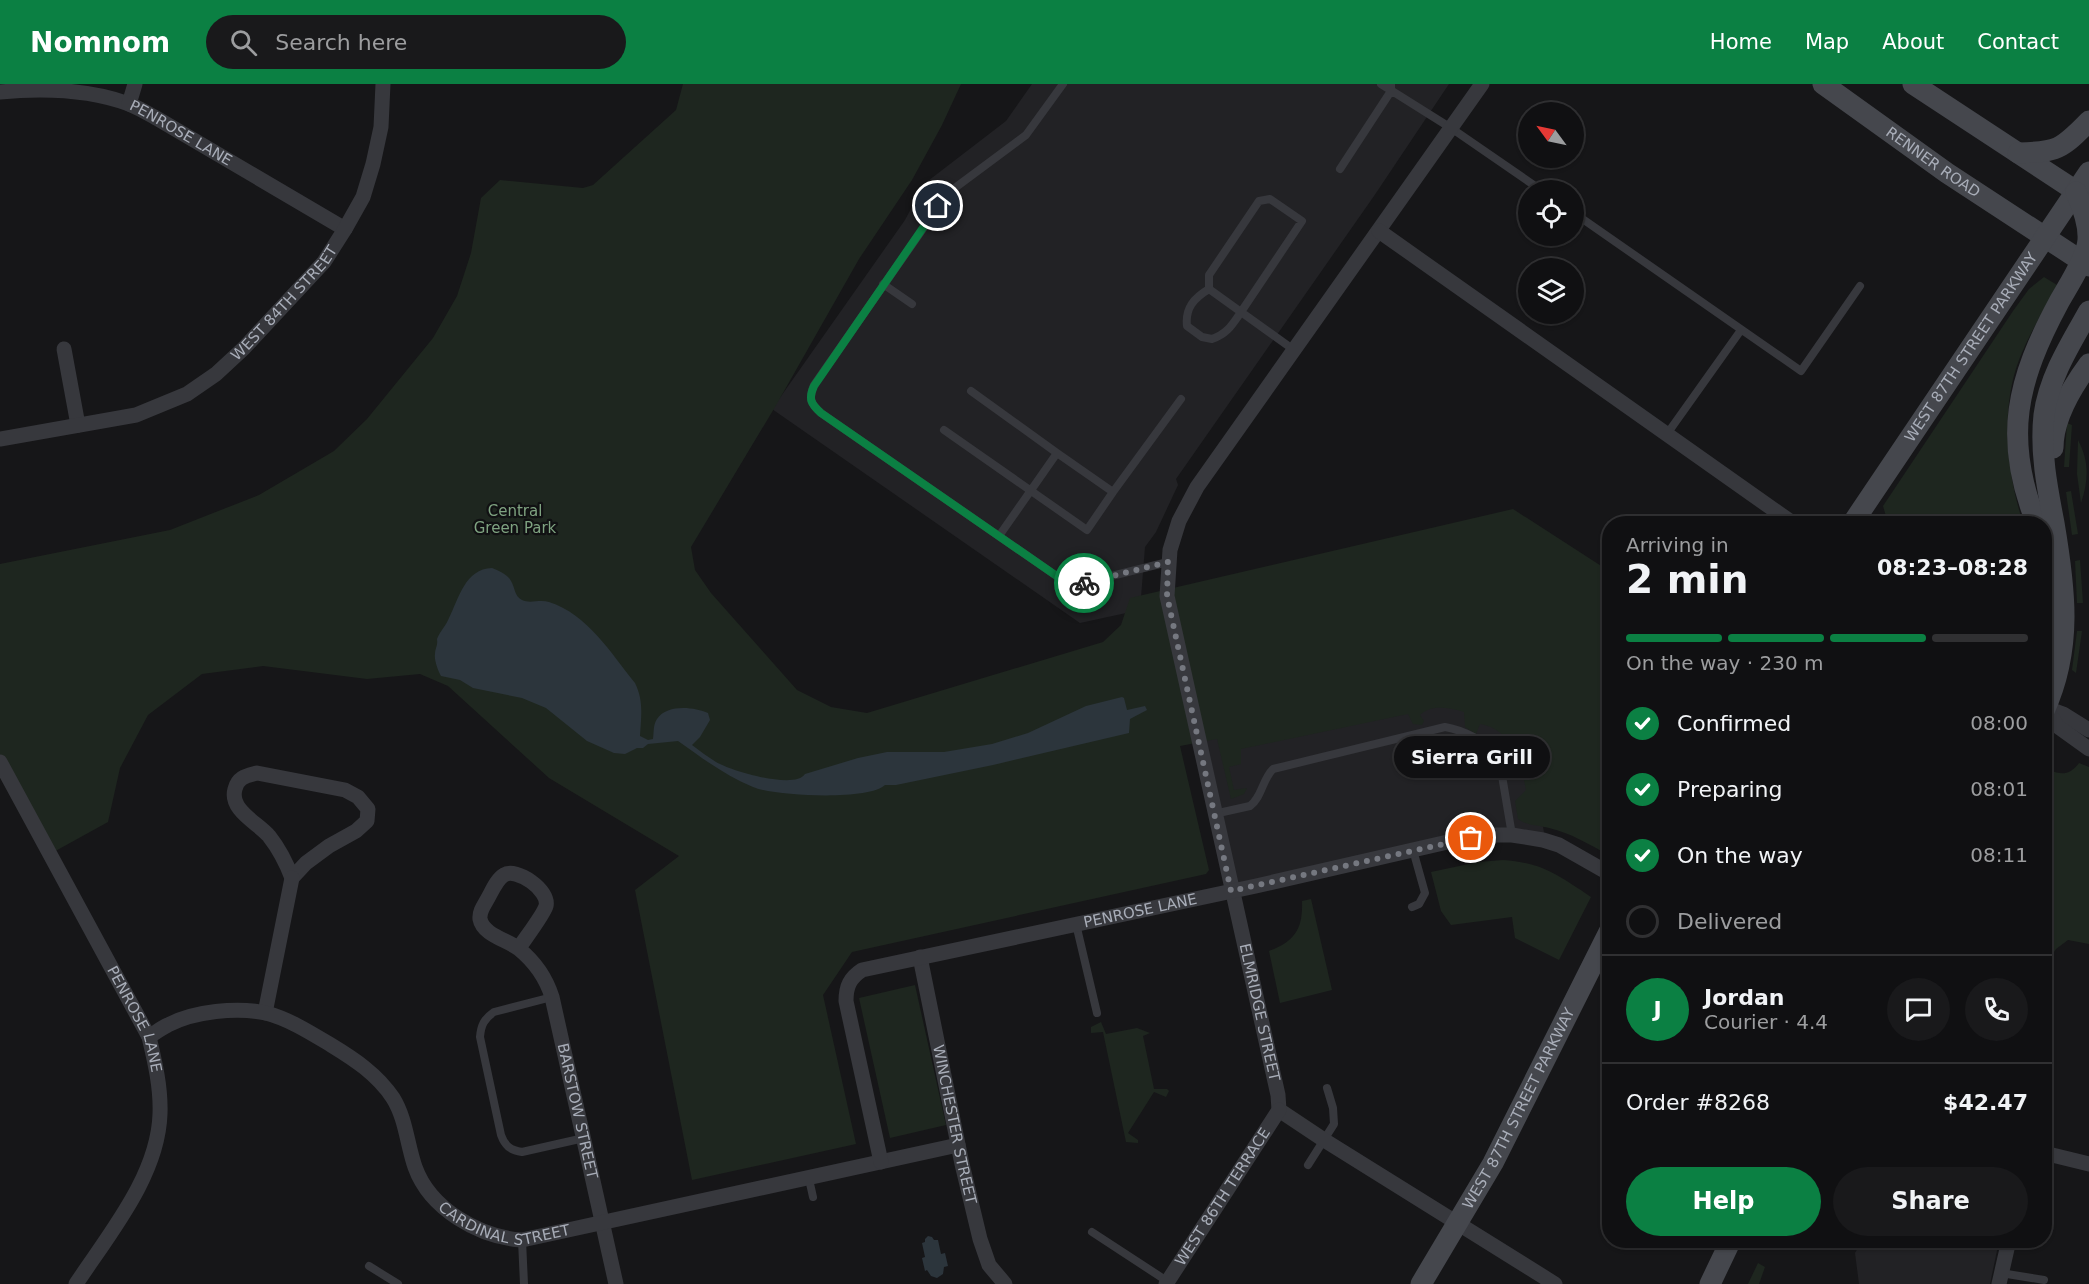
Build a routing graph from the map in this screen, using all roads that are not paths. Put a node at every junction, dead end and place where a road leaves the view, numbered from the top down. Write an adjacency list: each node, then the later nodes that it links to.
1 (135, 84): 10 (street)
2 (382, 84): 19 (street, WEST 84TH STREET)
3 (1063, 84): 23 (lane)
4 (1381, 84): 8 (lane)
5 (1482, 84): 12 (street, ELMRIDGE STREET)
6 (1823, 84): 21 (main road, RENNER ROAD)
7 (1913, 84): 13 (main road)
8 (1391, 88): 12 (lane); 14 (lane)
9 (0, 92): 10 (street, PENROSE LANE)
10 (129, 104): 19 (street, PENROSE LANE)
11 (2089, 121): 13 (main road)
12 (1451, 128): 16 (lane); 20 (street, ELMRIDGE STREET)
13 (2018, 153): 17 (main road)
14 (1340, 169)
15 (2089, 172): 17 (main road, WEST 87TH STREET PARKWAY)
16 (1526, 180)
17 (2083, 196): 21 (main road, WEST 87TH STREET PARKWAY); 22 (main road)
18 (1584, 220): 29 (lane)
19 (345, 229): 35 (street, WEST 84TH STREET)
20 (1379, 231): 31 (street, ELMRIDGE STREET); 37 (street)
21 (2044, 238): 22 (main road, RENNER ROAD); 43 (main road, WEST 87TH STREET PARKWAY)
22 (2085, 263): 44 (main road)
23 (884, 284): 26 (lane); 46 (lane)
24 (1860, 286): 29 (lane)
25 (1209, 289): 28 (lane); 28 (lane); 28 (lane)
26 (912, 304)
27 (2089, 310): 45 (main road)
28 (1241, 312): 31 (lane)
29 (1741, 330): 37 (lane)
30 (64, 349): 35 (street)
31 (1294, 350): 49 (street, ELMRIDGE STREET)
32 (2089, 364): 47 (main road)
33 (970, 391): 39 (lane)
34 (1181, 399): 41 (lane)
35 (78, 425): 38 (street, WEST 84TH STREET)
36 (944, 430): 40 (lane)
37 (1667, 434): 42 (street)
38 (0, 439)
39 (1057, 453): 40 (lane); 41 (lane)
40 (1030, 491): 41 (lane); 46 (lane)
41 (1113, 492)
42 (1783, 516)
43 (1857, 516)
44 (2034, 516)
45 (2049, 516)
46 (999, 536): 49 (lane)
47 (2052, 542)
48 (2052, 548): 50 (main road)
49 (1168, 562): 56 (street, ELMRIDGE STREET)
50 (2052, 689)
51 (2052, 710): 53 (street)
52 (2052, 718): 54 (street)
53 (2089, 730)
54 (2089, 749)
55 (0, 762): 70 (street, PENROSE LANE)
56 (1214, 814): 57 (lane); 61 (street, ELMRIDGE STREET)
57 (1512, 835): 58 (street, PENROSE LANE); 59 (street, PENROSE LANE)
58 (1413, 850): 61 (street, PENROSE LANE); 62 (lane)
59 (1602, 869)
60 (292, 878): 60 (street); 68 (street)
61 (1231, 891): 63 (street, PENROSE LANE); 72 (street, ELMRIDGE STREET)
62 (1412, 906)
63 (1076, 924): 66 (street, PENROSE LANE); 69 (lane)
64 (1602, 946): 83 (main road, WEST 87TH STREET PARKWAY)
65 (519, 948): 65 (street, BARSTOW STREET); 67 (street, BARSTOW STREET)
66 (920, 957): 75 (street, WINCHESTER STREET); 77 (street, PENROSE LANE)
67 (552, 997): 73 (street, BARSTOW STREET); 73 (lane)
68 (265, 1013): 70 (street, CARDINAL STREET); 85 (street, CARDINAL STREET)
69 (1097, 1013)
70 (148, 1037): 92 (street, PENROSE LANE)
71 (1327, 1088): 74 (lane)
72 (1279, 1110): 74 (street); 91 (street, WEST 86TH TERRACE)
73 (585, 1138): 82 (street, BARSTOW STREET)
74 (1324, 1140): 79 (lane); 83 (street)
75 (958, 1145): 77 (street, CARDINAL STREET); 96 (street, WINCHESTER STREET)
76 (2052, 1156): 78 (street)
77 (881, 1162): 80 (street, CARDINAL STREET)
78 (2089, 1164)
79 (1308, 1165)
80 (809, 1179): 81 (lane); 82 (street, CARDINAL STREET)
81 (813, 1197)
82 (602, 1222): 85 (street, CARDINAL STREET); 95 (street, BARSTOW STREET)
83 (1459, 1223): 97 (main road, WEST 87TH STREET PARKWAY); 98 (street)
84 (1092, 1232): 91 (lane)
85 (522, 1240): 94 (lane)
86 (1727, 1248): 99 (main road)
87 (2007, 1248): 89 (street)
88 (369, 1266): 93 (lane)
89 (2000, 1278): 90 (lane)
90 (2044, 1280)
91 (1169, 1283)
92 (76, 1284)
93 (398, 1284)
94 (525, 1284)
95 (616, 1284)
96 (1005, 1284)
97 (1421, 1284)
98 (1556, 1284)
99 (1710, 1284)

